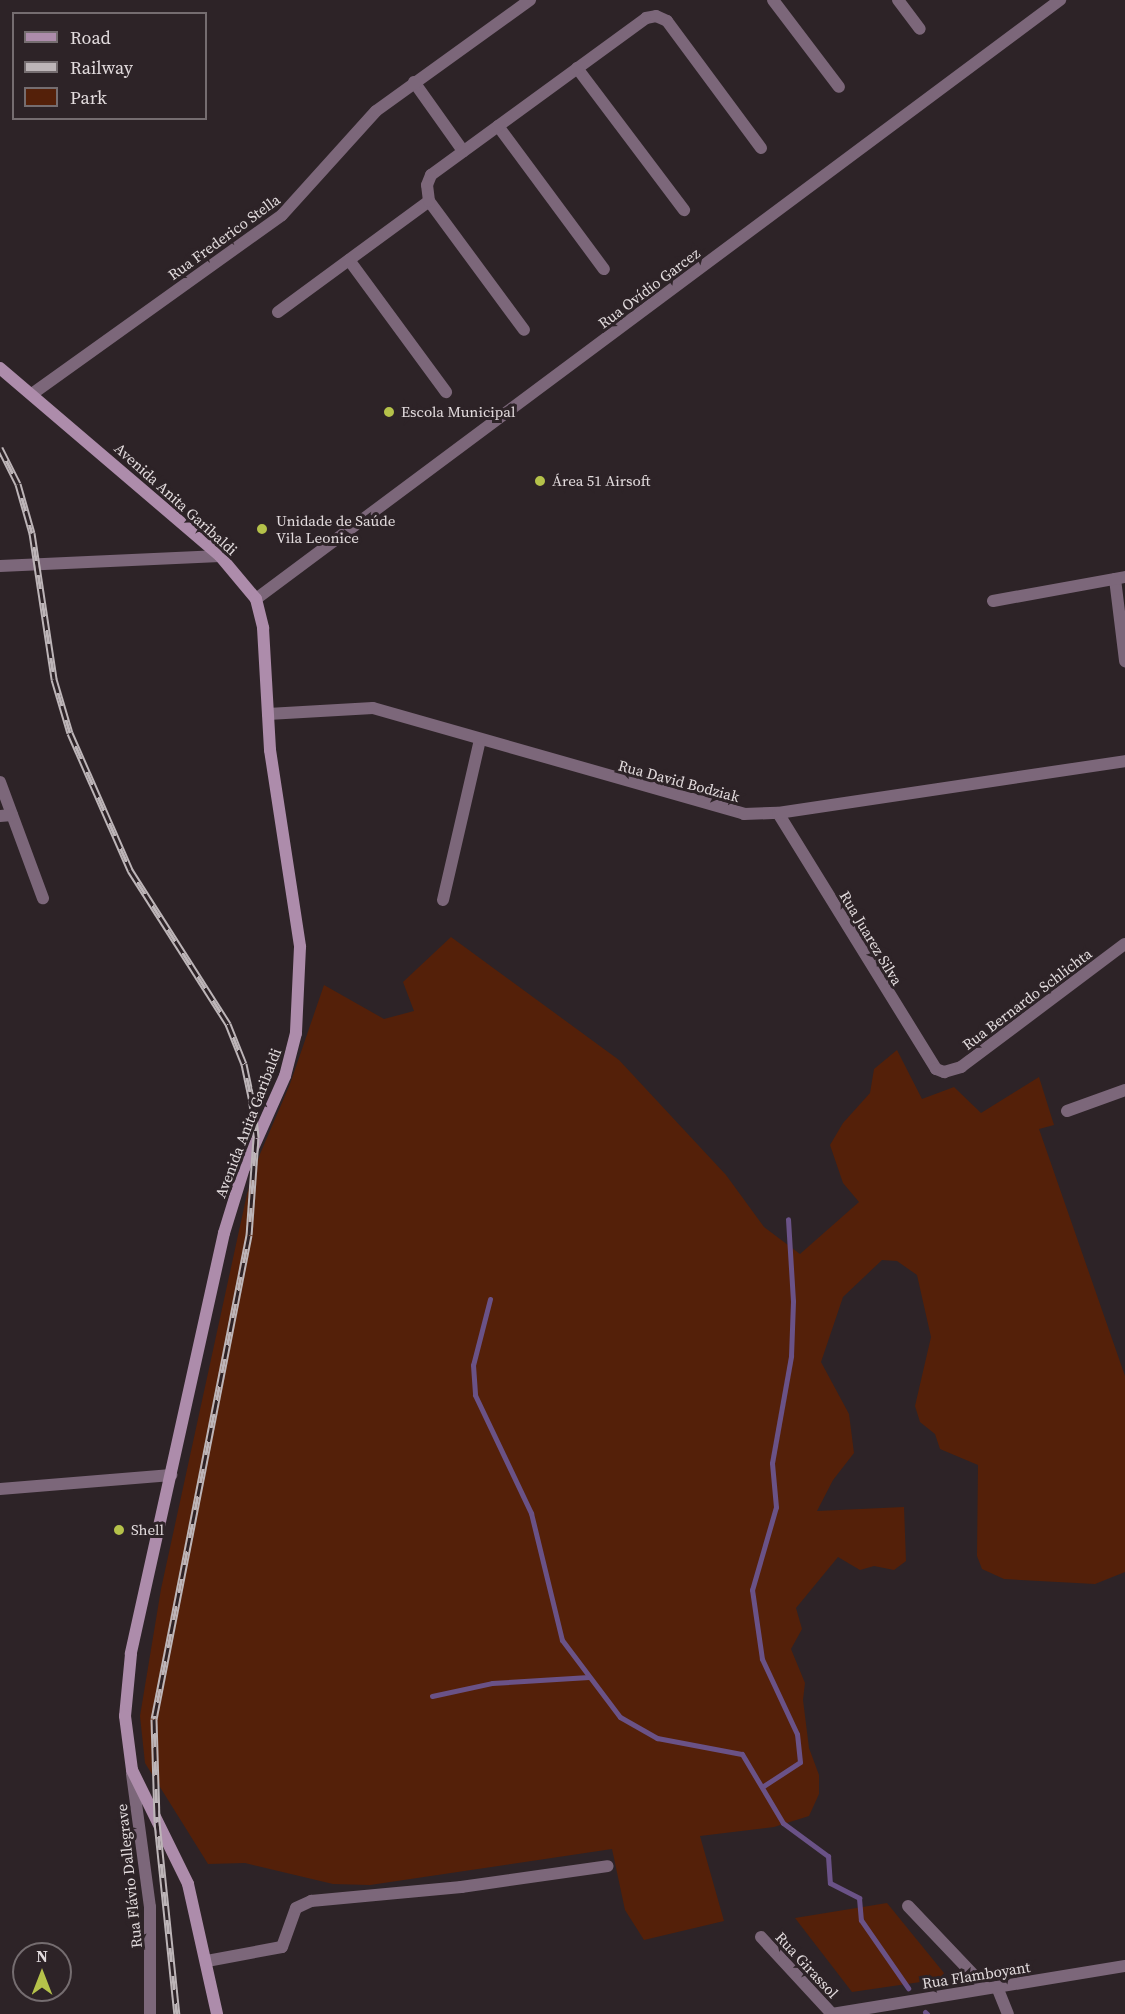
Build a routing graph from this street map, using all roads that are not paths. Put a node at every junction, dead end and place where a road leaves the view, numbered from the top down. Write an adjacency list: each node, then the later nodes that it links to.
1 (530, 0): 7 (street, Rua Frederico Stella)
2 (773, 0): 8 (street)
3 (898, 0): 5 (street)
4 (1060, 0): 24 (street, Rua Ovídio Garcez)
5 (920, 29)
6 (577, 68): 9 (street); 10 (street); 13 (street)
7 (414, 82): 11 (street); 20 (street, Rua Frederico Stella)
8 (839, 87)
9 (498, 126): 11 (street); 15 (street)
10 (761, 148)
11 (463, 151): 12 (street)
12 (429, 201): 14 (street); 17 (street)
13 (684, 210)
14 (349, 260): 16 (street); 19 (street)
15 (604, 269)
16 (278, 312)
17 (524, 330)
18 (0, 368): 20 (main road, Avenida Anita Garibaldi)
19 (446, 392)
20 (32, 394): 21 (main road, Avenida Anita Garibaldi)
21 (220, 556): 22 (street); 24 (main road, Avenida Anita Garibaldi)
22 (0, 566)
23 (1120, 578): 25 (street); 26 (street)
24 (256, 599): 27 (main road, Avenida Anita Garibaldi)
25 (993, 601)
26 (1125, 661)
27 (268, 714): 28 (street, Rua David Bodziak); 39 (main road, Avenida Anita Garibaldi)
28 (480, 740): 31 (street, Rua David Bodziak); 34 (street)
29 (1125, 761): 31 (street, Rua David Bodziak)
30 (0, 782): 32 (street)
31 (778, 813): 36 (street, Rua Juarez Silva)
32 (6, 816): 33 (street)
33 (44, 898)
34 (443, 900)
35 (1125, 944): 36 (street, Rua Bernardo Schlichta)
36 (944, 1072)
37 (1125, 1090): 38 (street)
38 (1067, 1111)
39 (171, 1475): 40 (street); 41 (main road, Avenida Anita Garibaldi)
40 (0, 1489)
41 (132, 1770): 45 (main road, Avenida Anita Garibaldi); 49 (street, Rua Flávio Dallegrave)
42 (608, 1866): 45 (street)
43 (908, 1906): 47 (street)
44 (761, 1937): 51 (street, Rua Girassol)
45 (207, 1961): 50 (main road, Avenida Anita Garibaldi)
46 (1125, 1966): 47 (street, Rua Flamboyant)
47 (991, 1988): 48 (street, Rua Flamboyant); 52 (street)
48 (849, 2013): 51 (street, Rua Flamboyant)
49 (150, 2014)
50 (217, 2014)
51 (832, 2014)
52 (1008, 2014)

